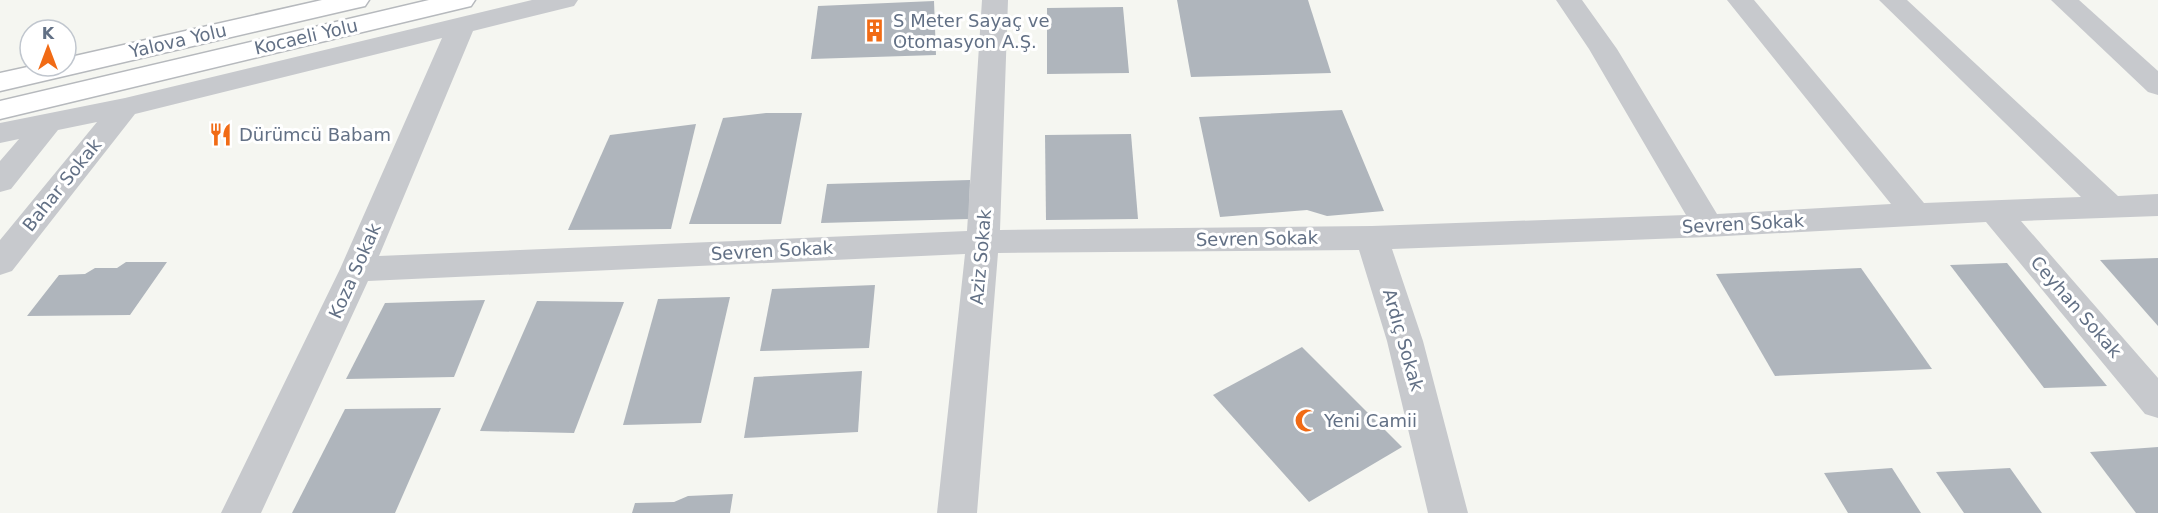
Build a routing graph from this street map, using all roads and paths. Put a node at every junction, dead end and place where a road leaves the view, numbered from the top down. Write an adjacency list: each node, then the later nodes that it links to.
1 (356, 0): 9 (highway, Yalova Yolu)
2 (565, 0): 8 (street)
3 (995, 0): 22 (street, Aziz Sokak)
4 (1569, 0): 20 (street)
5 (1740, 0): 19 (street)
6 (1892, 0): 17 (street)
7 (2064, 0): 10 (street)
8 (462, 13): 11 (street); 12 (highway, Kocaeli̇ Yolu); 24 (street, Koza Sokak)
9 (0, 82)
10 (2158, 86)
11 (125, 106): 13 (street); 23 (street, Bahar Sokak)
12 (0, 110)
13 (48, 123): 14 (street); 15 (street)
14 (0, 133)
15 (0, 182)
16 (2158, 205): 17 (street, Sevren Sokak)
17 (2110, 206): 18 (street, Sevren Sokak)
18 (1994, 211): 19 (street, Sevren Sokak); 25 (street, Ceyhan Sokak)
19 (1916, 214): 20 (street, Sevren Sokak)
20 (1708, 226): 21 (street, Sevren Sokak)
21 (1372, 238): 22 (street, Sevren Sokak); 28 (street, Ardıç Sokak)
22 (983, 242): 24 (street, Sevren Sokak); 27 (street, Aziz Sokak)
23 (0, 263)
24 (357, 269): 26 (street, Koza Sokak)
25 (2158, 403)
26 (240, 513)
27 (957, 513)
28 (1448, 513)

